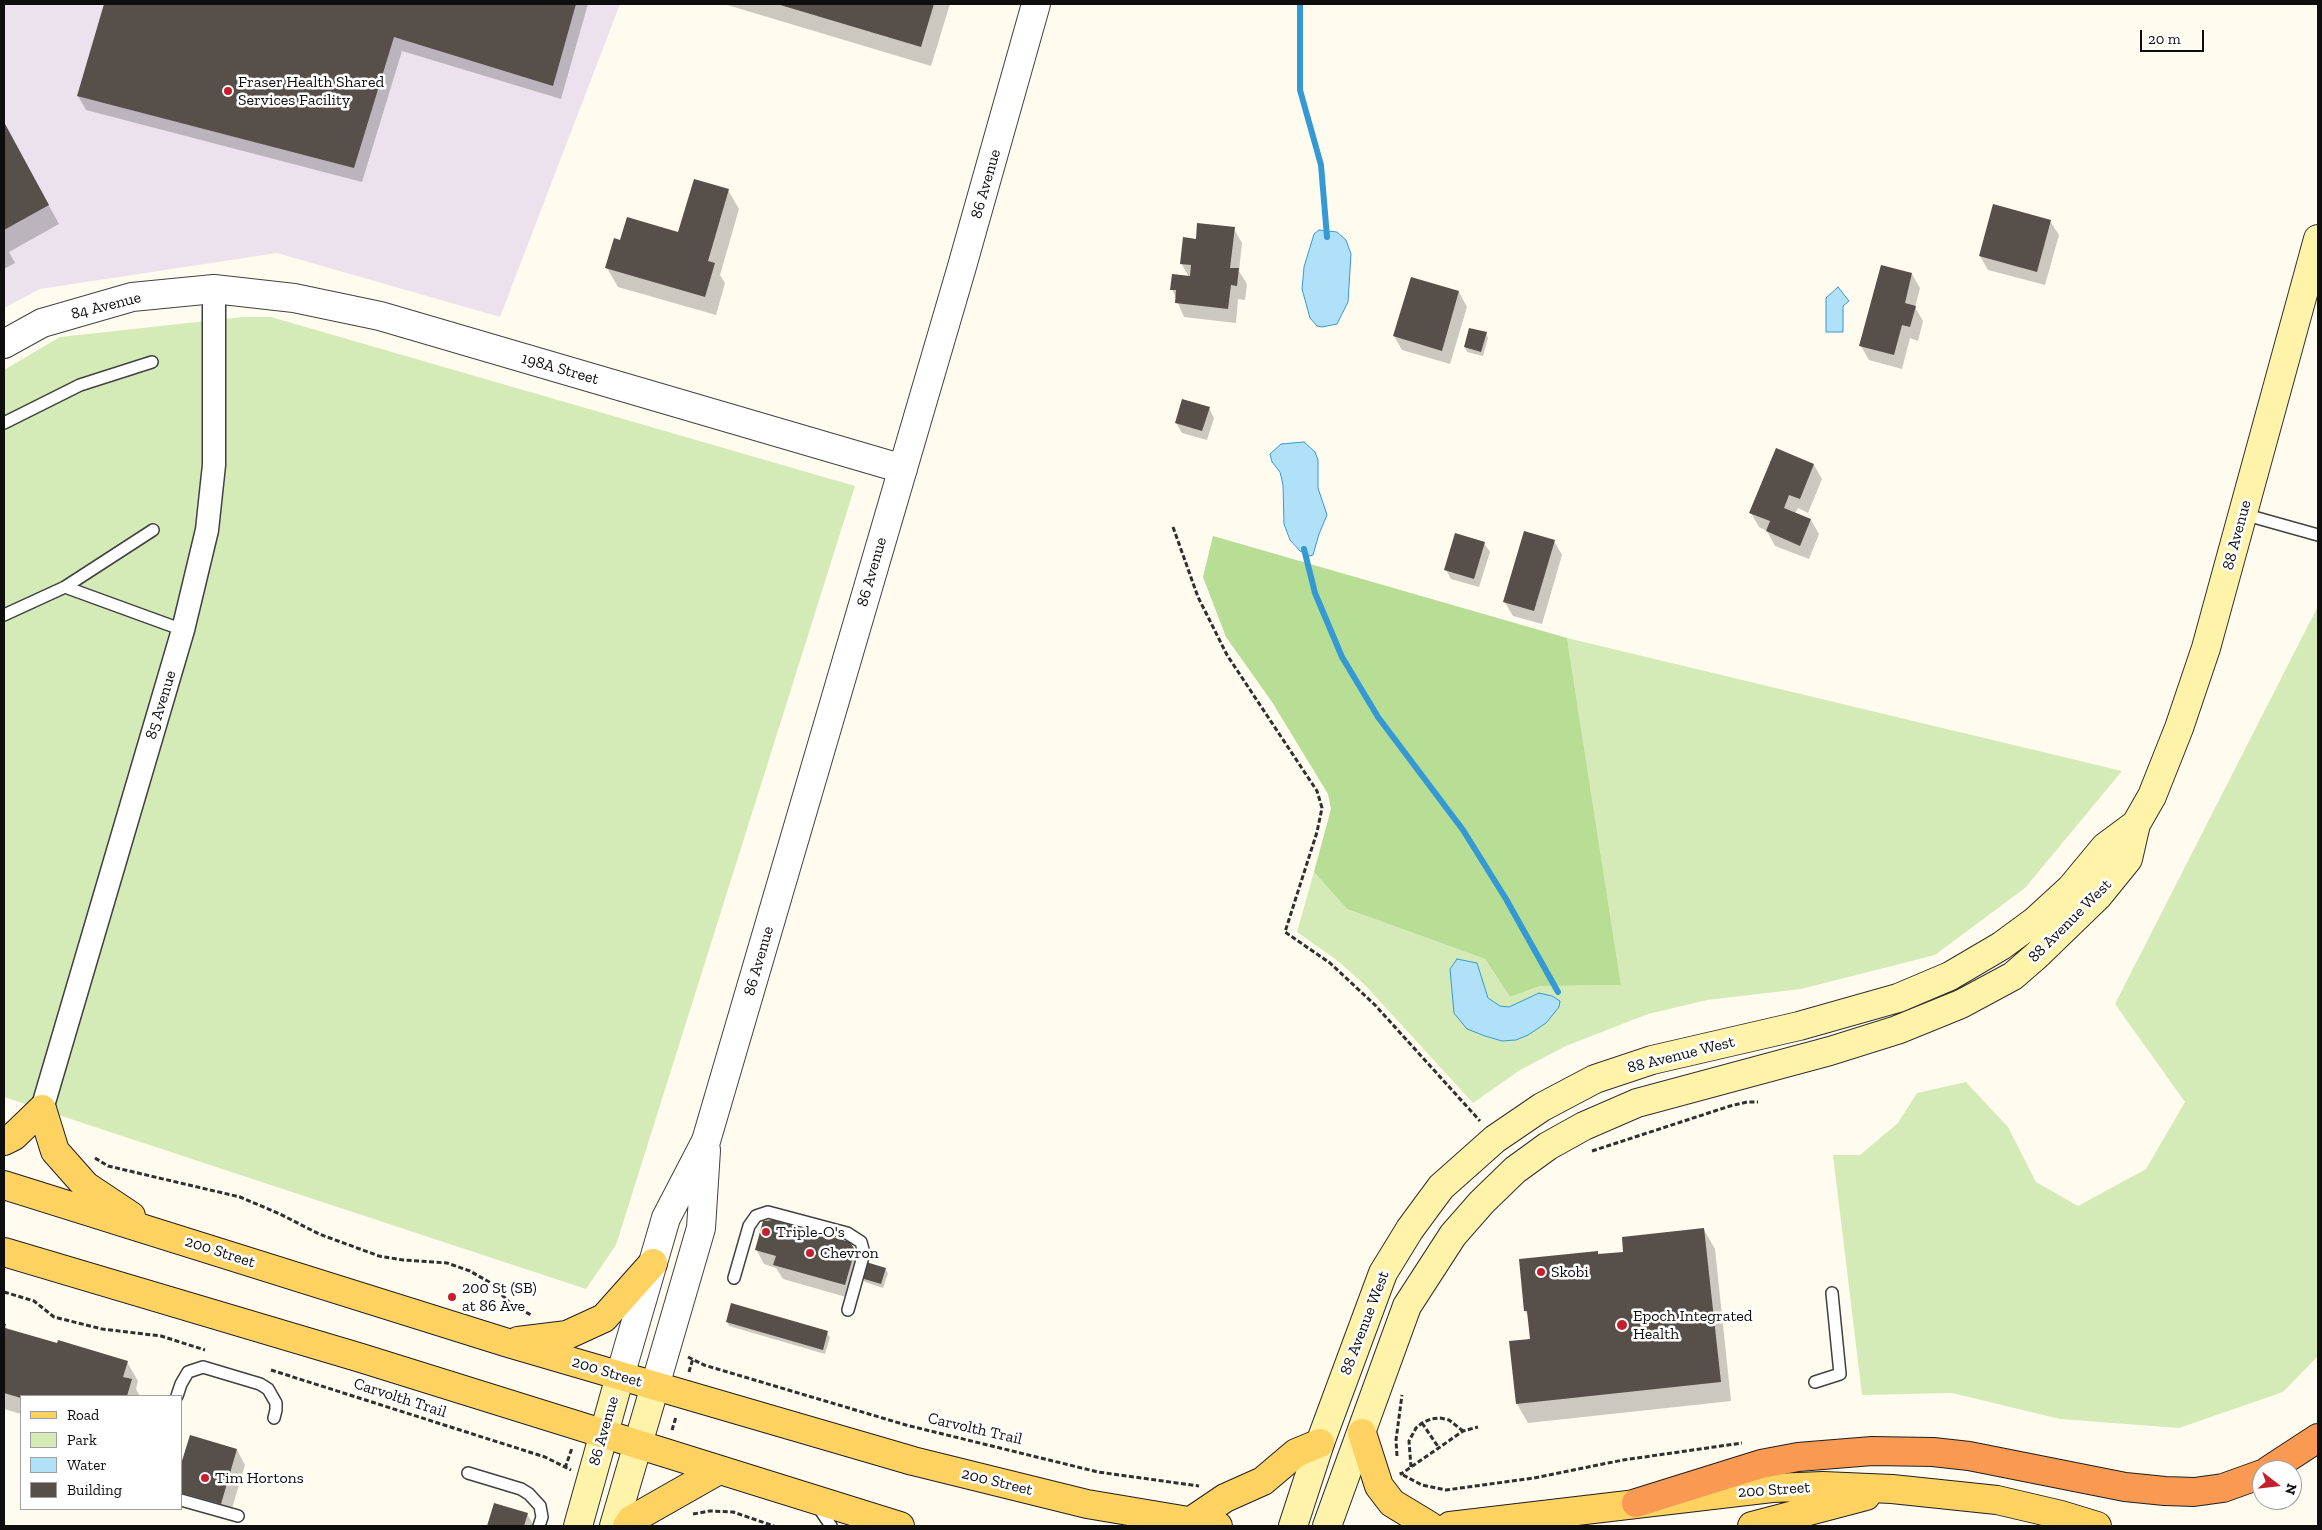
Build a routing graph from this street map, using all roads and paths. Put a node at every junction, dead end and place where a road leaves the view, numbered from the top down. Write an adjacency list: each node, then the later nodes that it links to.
1 (1036, 4): 7 (street, 86 Avenue)
2 (2318, 238): 8 (main road, 88 Avenue)
3 (214, 289): 4 (street, 84 Avenue); 7 (street, 198A Street); 14 (street, 85 Avenue)
4 (4, 344)
5 (152, 362): 6 (lane)
6 (4, 423)
7 (903, 469): 20 (street, 86 Avenue)
8 (2243, 514): 11 (lane); 15 (main road, 88 Avenue)
9 (1174, 527): 18 (path)
10 (153, 530): 12 (lane)
11 (2318, 535)
12 (65, 587): 13 (lane); 14 (lane)
13 (4, 615)
14 (184, 630): 17 (street, 85 Avenue)
15 (2136, 824): 45 (main road, 88 Avenue West); 48 (main road, 88 Avenue West)
16 (1758, 1102): 22 (path)
17 (42, 1109): 19 (main road); 24 (main road)
18 (1482, 1123)
19 (4, 1141)
20 (706, 1141): 26 (street, 86 Avenue); 37 (street, 86 Avenue)
21 (88, 1153): 31 (path)
22 (1585, 1154)
23 (4, 1186): 24 (main road, 200 Street)
24 (155, 1232): 32 (main road, 200 Street)
25 (4, 1252): 46 (main road)
26 (653, 1263): 32 (main road); 35 (street, 86 Avenue)
27 (734, 1278): 30 (lane)
28 (4, 1292): 33 (path)
29 (1832, 1293): 36 (lane)
30 (848, 1310)
31 (533, 1316)
32 (508, 1343): 35 (main road, 200 Street)
33 (208, 1351)
34 (265, 1368): 58 (path, Carvolth Trail)
35 (620, 1376): 37 (main road, 200 Street); 46 (main road, 86 Avenue)
36 (1815, 1382)
37 (655, 1386): 39 (main road, 200 Street); 49 (main road, 86 Avenue)
38 (1404, 1389): 53 (path)
39 (682, 1394): 51 (path); 60 (path, Carvolth Trail); 67 (main road, 200 Street)
40 (177, 1395): 41 (lane)
41 (274, 1418)
42 (1422, 1423): 44 (path); 50 (path); 54 (path)
43 (1478, 1427): 44 (path)
44 (1463, 1431): 50 (path)
45 (1362, 1433): 77 (main road, 88 Avenue West); 78 (main road)
46 (603, 1434): 49 (main road); 58 (main road, 86 Avenue)
47 (2318, 1438): 52 (highway)
48 (1320, 1443): 67 (main road); 76 (main road, 88 Avenue West)
49 (637, 1444): 51 (main road); 70 (main road, 86 Avenue)
50 (1439, 1448): 54 (path)
51 (666, 1453): 56 (main road)
52 (2284, 1460)
53 (1398, 1464)
54 (1411, 1467): 55 (path)
55 (1400, 1468)
56 (719, 1470): 62 (main road); 71 (main road)
57 (468, 1474): 68 (lane)
58 (592, 1475): 69 (main road, 86 Avenue)
59 (2252, 1478): 64 (highway)
60 (1205, 1486)
61 (1892, 1489): 64 (main road, 200 Street); 80 (main road); 81 (main road, 200 Street)
62 (814, 1499): 73 (lane); 74 (main road)
63 (182, 1500): 66 (lane)
64 (1636, 1503): 79 (main road, 200 Street)
65 (689, 1515): 72 (path)
66 (238, 1516)
67 (1191, 1521): 75 (main road, 200 Street)
68 (539, 1526)
69 (578, 1526)
70 (614, 1526)
71 (626, 1526)
72 (774, 1526)
73 (830, 1526)
74 (900, 1526)
75 (1218, 1526)
76 (1293, 1526)
77 (1327, 1526)
78 (1430, 1526)
79 (1450, 1526)
80 (1752, 1526)
81 (2097, 1526)

